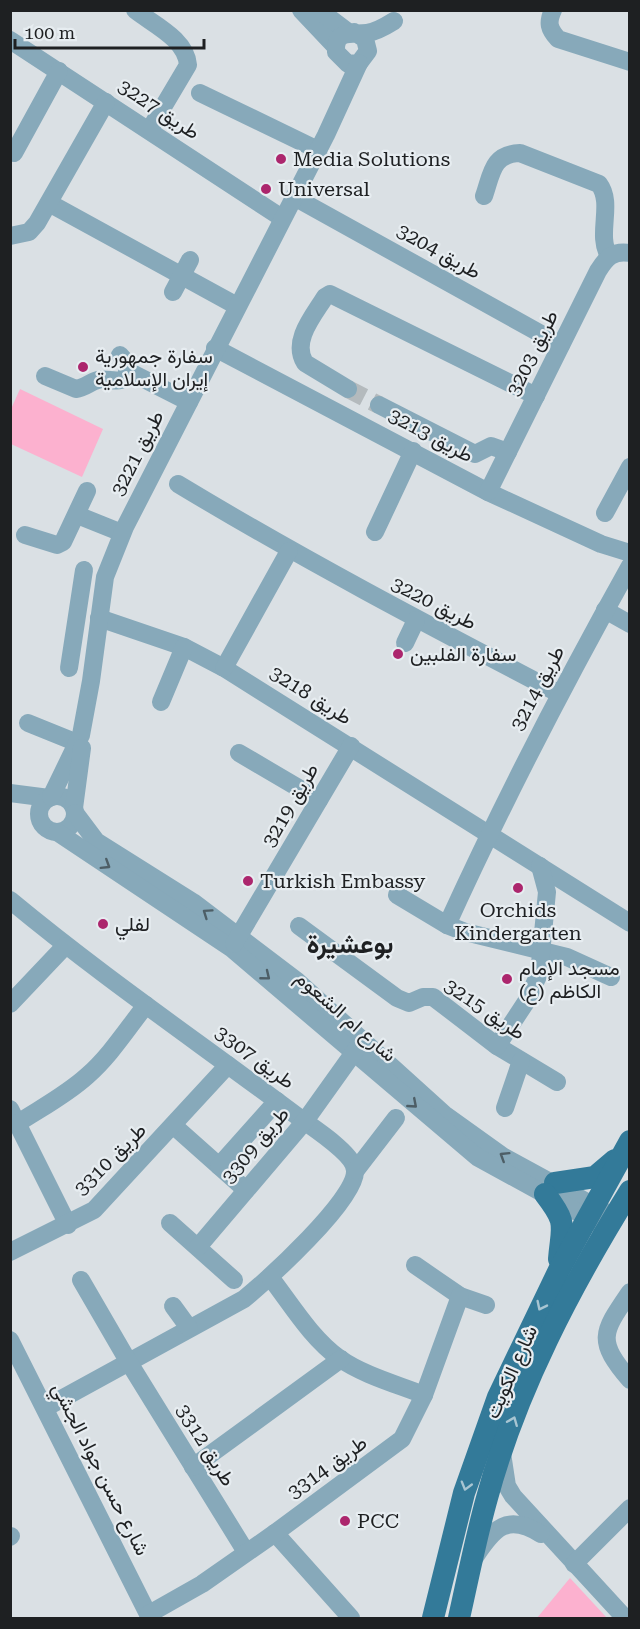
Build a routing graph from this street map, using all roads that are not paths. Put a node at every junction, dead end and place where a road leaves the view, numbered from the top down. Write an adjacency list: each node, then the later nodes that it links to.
1 (135, 10): 15 (street)
2 (301, 10): 8 (street)
3 (320, 10): 6 (street)
4 (551, 15): 10 (street)
5 (399, 16): 6 (street); 9 (street, طريق 3221)
6 (351, 32): 8 (street); 9 (street)
7 (10, 40): 11 (street, طريق 3227)
8 (337, 52): 9 (street); 14 (street, طريق 3221)
9 (363, 57): 14 (street, طريق 3221)
10 (630, 62)
11 (59, 71): 13 (street, طريق 3227); 17 (street)
12 (200, 93): 16 (street)
13 (105, 102): 15 (street, طريق 3227); 20 (street)
14 (335, 112): 16 (street, طريق 3221)
15 (150, 129): 21 (street, طريق 3227)
16 (318, 150): 19 (street, طريق 3221)
17 (14, 153)
18 (484, 196): 24 (street)
19 (294, 197): 21 (street, طريق 3221); 28 (street, طريق 3204)
20 (49, 203): 22 (street); 25 (street)
21 (282, 218): 27 (street, طريق 3221)
22 (10, 236)
23 (630, 253): 24 (street)
24 (609, 256): 28 (street, طريق 3203)
25 (185, 268): 26 (street); 27 (street)
26 (173, 292)
27 (237, 306): 29 (street, طريق 3221)
28 (561, 345): 32 (street, طريق 3203)
29 (215, 348): 33 (street, طريق 3221); 35 (street, طريق 3213)
30 (45, 376): 33 (street)
31 (348, 389): 32 (street)
32 (536, 396): 36 (street, طريق 3203)
33 (189, 402): 44 (street, طريق 3221)
34 (379, 405): 36 (street)
35 (413, 451): 40 (street, طريق 3213); 43 (street)
36 (508, 452): 40 (street, طريق 3203)
37 (630, 467): 41 (street)
38 (178, 484): 46 (street, طريق 3220)
39 (87, 491): 42 (street)
40 (488, 492): 47 (street, طريق 3213)
41 (605, 513)
42 (76, 516): 44 (street); 45 (street)
43 (375, 531)
44 (122, 533): 49 (street, طريق 3221)
45 (25, 535)
46 (290, 551): 52 (street, طريق 3220); 57 (street)
47 (630, 553)
48 (630, 566): 50 (street, طريق 3214)
49 (105, 577): 51 (street, طريق 3221); 56 (street)
50 (605, 610): 53 (street); 58 (street, طريق 3214)
51 (99, 618): 55 (street, طريق 3218); 61 (street, طريق 3221)
52 (416, 620): 54 (street); 58 (street, طريق 3220)
53 (630, 624)
54 (405, 643)
55 (184, 647): 57 (street, طريق 3218); 59 (street)
56 (69, 668)
57 (224, 668): 62 (street, طريق 3218)
58 (558, 693): 71 (street, طريق 3214)
59 (161, 702)
60 (27, 723): 61 (street)
61 (78, 738): 65 (street, طريق 3221); 68 (street, طريق 3221)
62 (351, 746): 66 (street, طريق 3219); 71 (street, طريق 3218)
63 (239, 753): 66 (street)
64 (10, 793): 65 (street)
65 (50, 797): 68 (street); 69 (street)
66 (319, 800): 80 (street, طريق 3219)
67 (10, 801): 69 (street)
68 (74, 811): 70 (street); 80 (street, شارع ام الشعوم, one-way to 68)
69 (40, 820): 70 (street)
70 (57, 832): 80 (street, شارع ام الشعوم, one-way to 80)
71 (488, 834): 72 (street, طريق 3218); 78 (street)
72 (540, 866): 73 (street, طريق 3218); 76 (street)
73 (570, 887): 76 (street); 77 (street, طريق 3218)
74 (397, 895): 78 (street)
75 (10, 900): 81 (street, طريق 3307)
76 (547, 915): 82 (street)
77 (630, 923)
78 (447, 925): 82 (street)
79 (299, 926): 87 (street, طريق 3215)
80 (235, 942): 86 (street, شارع ام الشعوم)
81 (65, 946): 84 (street); 85 (street, طريق 3307)
82 (541, 953): 83 (street); 87 (street)
83 (611, 977)
84 (10, 1004)
85 (146, 1005): 89 (street, طريق 3307); 93 (street)
86 (359, 1046): 95 (street, طريق 3309); 100 (street, شارع ام الشعوم)
87 (497, 1046): 88 (street, طريق 3215)
88 (521, 1061): 90 (street, طريق 3215); 92 (street)
89 (228, 1065): 91 (street, طريق 3307); 96 (street, طريق 3310)
90 (557, 1082)
91 (277, 1101): 95 (street, طريق 3307); 98 (street)
92 (505, 1108)
93 (14, 1116): 106 (street)
94 (396, 1118): 99 (street)
95 (305, 1121): 99 (street, طريق 3307); 101 (street, طريق 3309)
96 (174, 1126): 98 (street, طريق 3310); 106 (street, طريق 3310)
97 (627, 1146): 100 (main road); 103 (main road, شارع الكويت)
98 (219, 1166): 101 (street, طريق 3310)
99 (356, 1170): 111 (street)
100 (550, 1189): 103 (street, شارع ام الشعوم); 110 (main road)
101 (246, 1190): 107 (street, طريق 3309)
102 (630, 1191): 104 (main road, شارع الكويت)
103 (590, 1211): 104 (street, شارع ام الشعوم); 110 (main road, شارع الكويت)
104 (610, 1222): 125 (main road, شارع الكويت, one-way to 104)
105 (170, 1223): 107 (street)
106 (68, 1225): 108 (street, طريق 3310)
107 (198, 1247): 112 (street)
108 (10, 1252)
109 (415, 1265): 115 (street)
110 (559, 1269): 135 (main road, شارع الكويت, one-way to 135)
111 (270, 1277): 118 (street); 120 (street)
112 (234, 1280)
113 (90, 1285): 121 (street, طريق 3312)
114 (630, 1292): 122 (street)
115 (460, 1296): 116 (street); 123 (street, طريق 3314)
116 (486, 1305)
117 (173, 1306): 118 (street)
118 (189, 1328): 121 (street)
119 (10, 1340): 124 (street, شارع حسن جواد الجشي)
120 (341, 1359): 123 (street); 126 (street)
121 (128, 1361): 124 (street); 126 (street, طريق 3312)
122 (630, 1380)
123 (424, 1395): 128 (street, طريق 3314)
124 (45, 1408): 133 (street, شارع حسن جواد الجشي)
125 (502, 1453): 129 (street); 131 (main road, شارع الكويت)
126 (194, 1467): 130 (street, طريق 3312)
127 (630, 1508): 132 (street)
128 (275, 1533): 130 (street, طريق 3314); 134 (street)
129 (550, 1540): 131 (street); 132 (street)
130 (246, 1552): 133 (street, طريق 3314)
131 (472, 1561): 136 (main road, شارع الكويت)
132 (574, 1564): 137 (street)
133 (150, 1616)
134 (351, 1618)
135 (433, 1618)
136 (459, 1618)
137 (625, 1618)

